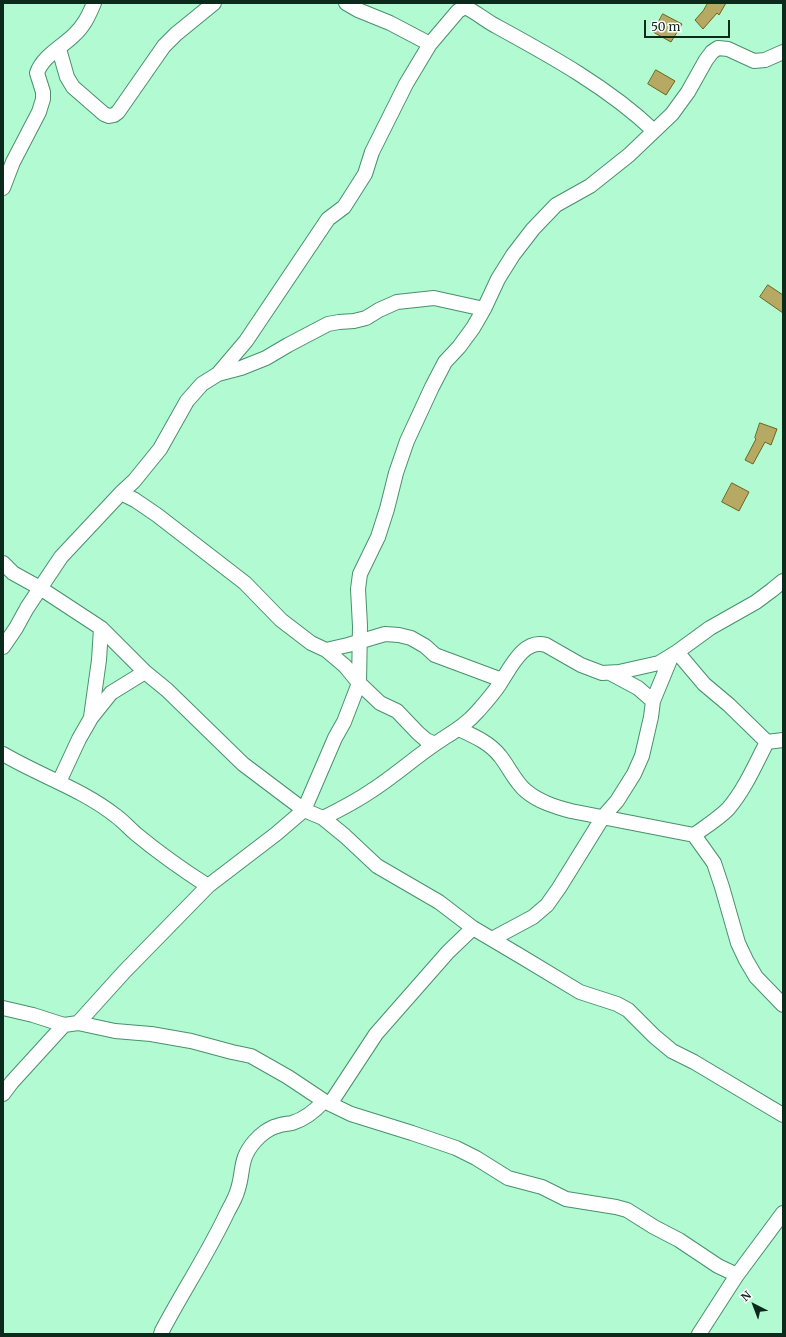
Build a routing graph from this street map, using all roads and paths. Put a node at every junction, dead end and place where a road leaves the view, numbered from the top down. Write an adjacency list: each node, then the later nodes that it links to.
1 (94, 3): 5 (street)
2 (214, 3): 5 (street)
3 (346, 3): 4 (street)
4 (430, 44): 7 (street); 10 (street)
5 (59, 49): 8 (street)
6 (783, 52): 7 (street)
7 (654, 131): 9 (street)
8 (3, 188)
9 (484, 308): 10 (street); 16 (street)
10 (218, 374): 11 (street)
11 (120, 493): 14 (street); 18 (street)
12 (3, 563): 14 (street)
13 (783, 581): 19 (street)
14 (40, 588): 15 (street); 17 (street)
15 (101, 628): 20 (street); 25 (street)
16 (360, 641): 18 (street); 22 (street); 23 (street)
17 (3, 647)
18 (326, 650): 23 (street)
19 (674, 654): 21 (street); 24 (street); 28 (street)
20 (145, 672): 25 (street); 32 (street)
21 (610, 673): 22 (street); 24 (street)
22 (502, 680): 26 (street)
23 (359, 683): 29 (street); 32 (street)
24 (653, 701): 33 (street)
25 (91, 718): 31 (street)
26 (459, 729): 29 (street); 33 (street)
27 (783, 740): 28 (street)
28 (767, 742): 35 (street)
29 (435, 744): 34 (street)
30 (3, 754): 31 (street)
31 (59, 782): 36 (street)
32 (304, 810): 34 (street); 36 (street)
33 (603, 817): 35 (street); 38 (street)
34 (323, 818): 37 (street)
35 (694, 835): 39 (street)
36 (208, 886): 41 (street)
37 (473, 928): 38 (street); 43 (street)
38 (492, 939): 44 (street)
39 (783, 1005)
40 (3, 1008): 41 (street)
41 (71, 1024): 42 (street); 43 (street)
42 (3, 1094)
43 (327, 1102): 46 (street); 47 (street)
44 (783, 1115)
45 (783, 1213): 46 (street)
46 (736, 1275): 48 (street)
47 (161, 1334)
48 (699, 1334)

